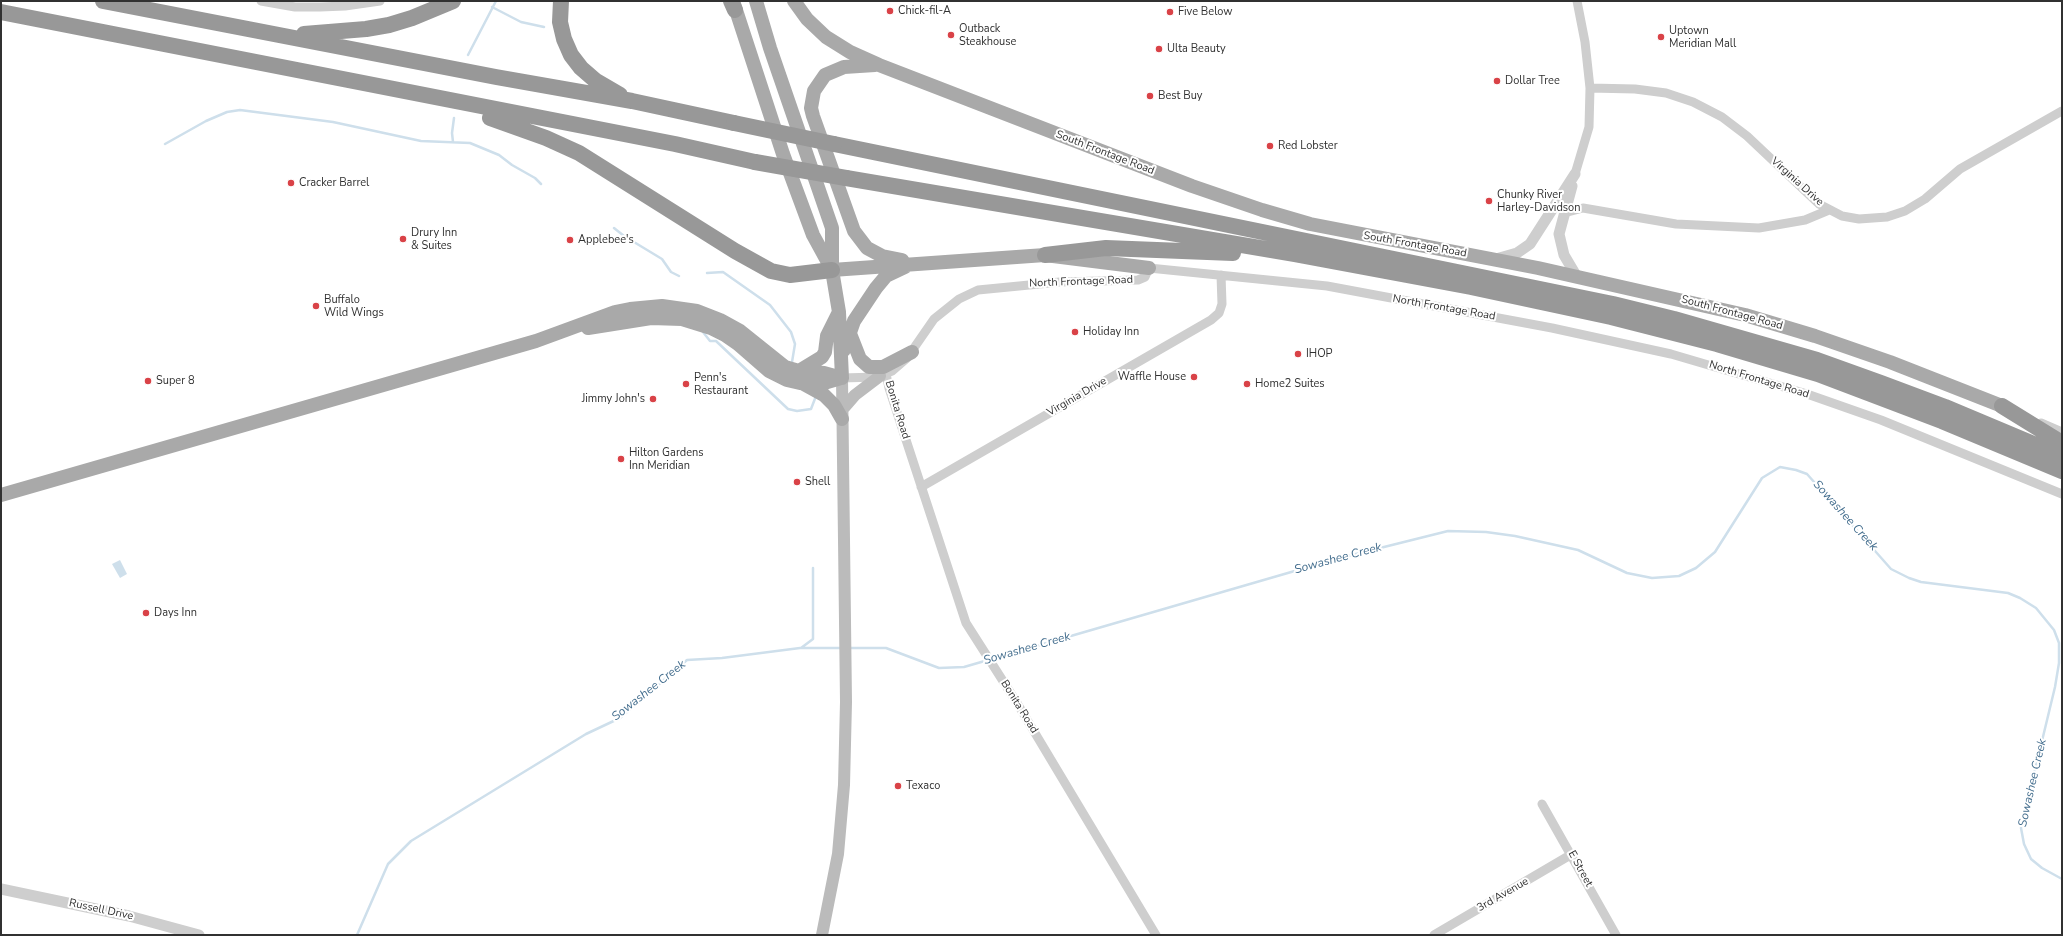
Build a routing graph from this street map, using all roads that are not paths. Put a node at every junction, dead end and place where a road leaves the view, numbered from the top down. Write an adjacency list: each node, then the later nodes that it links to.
1 (103, 1): 11 (highway)
2 (261, 1): 3 (street)
3 (380, 1)
4 (453, 1): 11 (highway)
5 (561, 1): 15 (highway)
6 (756, 1): 25 (main road)
7 (794, 1): 12 (main road, South Frontage Road)
8 (1577, 1): 13 (street)
9 (733, 4): 25 (main road)
10 (1, 12): 14 (highway)
11 (285, 35): 15 (highway)
12 (879, 65): 22 (main road, South Frontage Road); 23 (main road)
13 (1590, 88): 17 (street); 18 (street, Virginia Drive)
14 (452, 101): 21 (highway, bridge); 25 (highway)
15 (632, 101): 39 (highway, bridge)
16 (2062, 111): 18 (street, Virginia Drive)
17 (1575, 174): 19 (street); 22 (street)
18 (1829, 210): 19 (street)
19 (1564, 213): 27 (street)
20 (1045, 254): 21 (highway); 23 (main road); 24 (main road)
21 (1295, 254): 40 (highway)
22 (1493, 259): 27 (main road, South Frontage Road)
23 (913, 263): 25 (main road); 29 (main road)
24 (1148, 268): 26 (street, North Frontage Road); 30 (street, North Frontage Road)
25 (832, 270): 28 (main road)
26 (1221, 275): 41 (street, Virginia Drive); 42 (street, North Frontage Road)
27 (1578, 277): 35 (main road, South Frontage Road)
28 (838, 306): 29 (main road); 31 (main road); 33 (main road)
29 (850, 334): 30 (main road); 31 (main road)
30 (912, 352): 32 (street, North Frontage Road)
31 (842, 359): 34 (main road)
32 (883, 375): 34 (street); 36 (main road); 41 (street, Bonita Road)
33 (800, 377): 34 (main road); 36 (main road); 43 (main road)
34 (842, 378): 36 (main road)
35 (2002, 406): 37 (street, South Frontage Road); 38 (highway)
36 (842, 414): 48 (main road)
37 (2062, 432)
38 (2062, 443)
39 (2062, 456)
40 (2062, 471)
41 (921, 487): 49 (street, Bonita Road)
42 (2062, 494)
43 (1, 495)
44 (1542, 804): 45 (street, E Street)
45 (1572, 854): 50 (street, 3rd Avenue); 51 (street, E Street)
46 (1, 889): 47 (street, Russell Drive)
47 (199, 935)
48 (822, 935)
49 (1156, 935)
50 (1434, 935)
51 (1616, 935)

